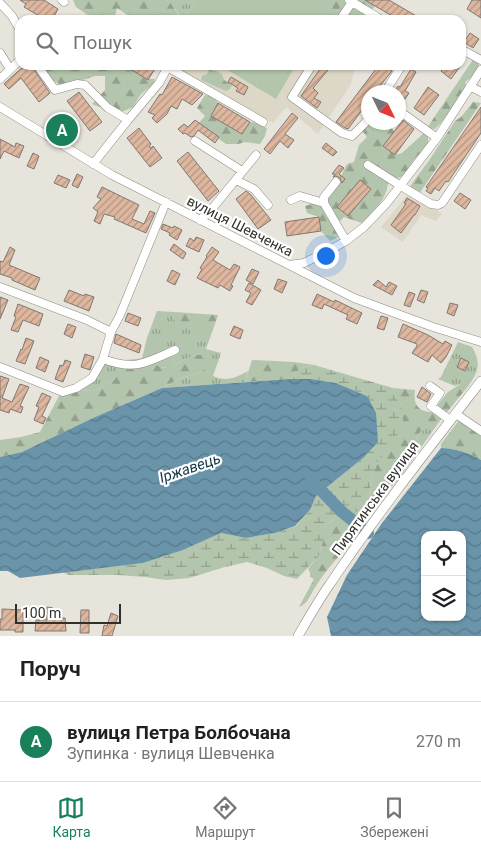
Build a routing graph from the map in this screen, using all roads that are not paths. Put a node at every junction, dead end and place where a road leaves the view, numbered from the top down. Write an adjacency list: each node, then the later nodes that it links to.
1 (351, 1): 3 (street); 4 (street)
2 (0, 3): 5 (street)
3 (343, 15)
4 (374, 15)
5 (15, 21)
6 (466, 52): 8 (street)
7 (0, 53): 10 (street)
8 (481, 60)
9 (15, 64): 10 (street)
10 (10, 69): 17 (street)
11 (41, 70): 23 (street)
12 (165, 70): 23 (street)
13 (172, 70): 24 (street)
14 (309, 70): 25 (street)
15 (399, 70): 18 (street)
16 (481, 71): 19 (street)
17 (0, 79)
18 (389, 85)
19 (470, 86): 20 (street); 26 (street)
20 (481, 92)
21 (0, 107): 30 (street, вулиця Шевченка)
22 (406, 116): 26 (street)
23 (128, 120): 30 (street)
24 (263, 122)
25 (361, 127)
26 (437, 138): 35 (street)
27 (195, 141): 32 (street)
28 (481, 146): 35 (street)
29 (256, 154): 32 (street)
30 (93, 164): 37 (street, вулиця Шевченка)
31 (368, 165): 35 (street)
32 (242, 171): 33 (street)
33 (236, 180): 39 (street); 40 (street)
34 (336, 182): 38 (street)
35 (400, 186): 41 (street)
36 (291, 200): 38 (street)
37 (166, 202): 40 (street, вулиця Шевченка); 44 (street)
38 (324, 203): 41 (street)
39 (268, 205)
40 (200, 220): 42 (street, вулиця Шевченка)
41 (346, 241): 42 (street)
42 (289, 265): 45 (street, вулиця Шевченка)
43 (0, 287): 44 (street)
44 (111, 332): 47 (street)
45 (481, 342)
46 (175, 350): 47 (street)
47 (103, 359): 48 (street)
48 (0, 367)
49 (481, 382): 51 (main road, Пирятинська вулиця)
50 (430, 386): 51 (street)
51 (453, 417): 52 (street); 53 (main road, Пирятинська вулиця)
52 (481, 430)
53 (298, 636)

